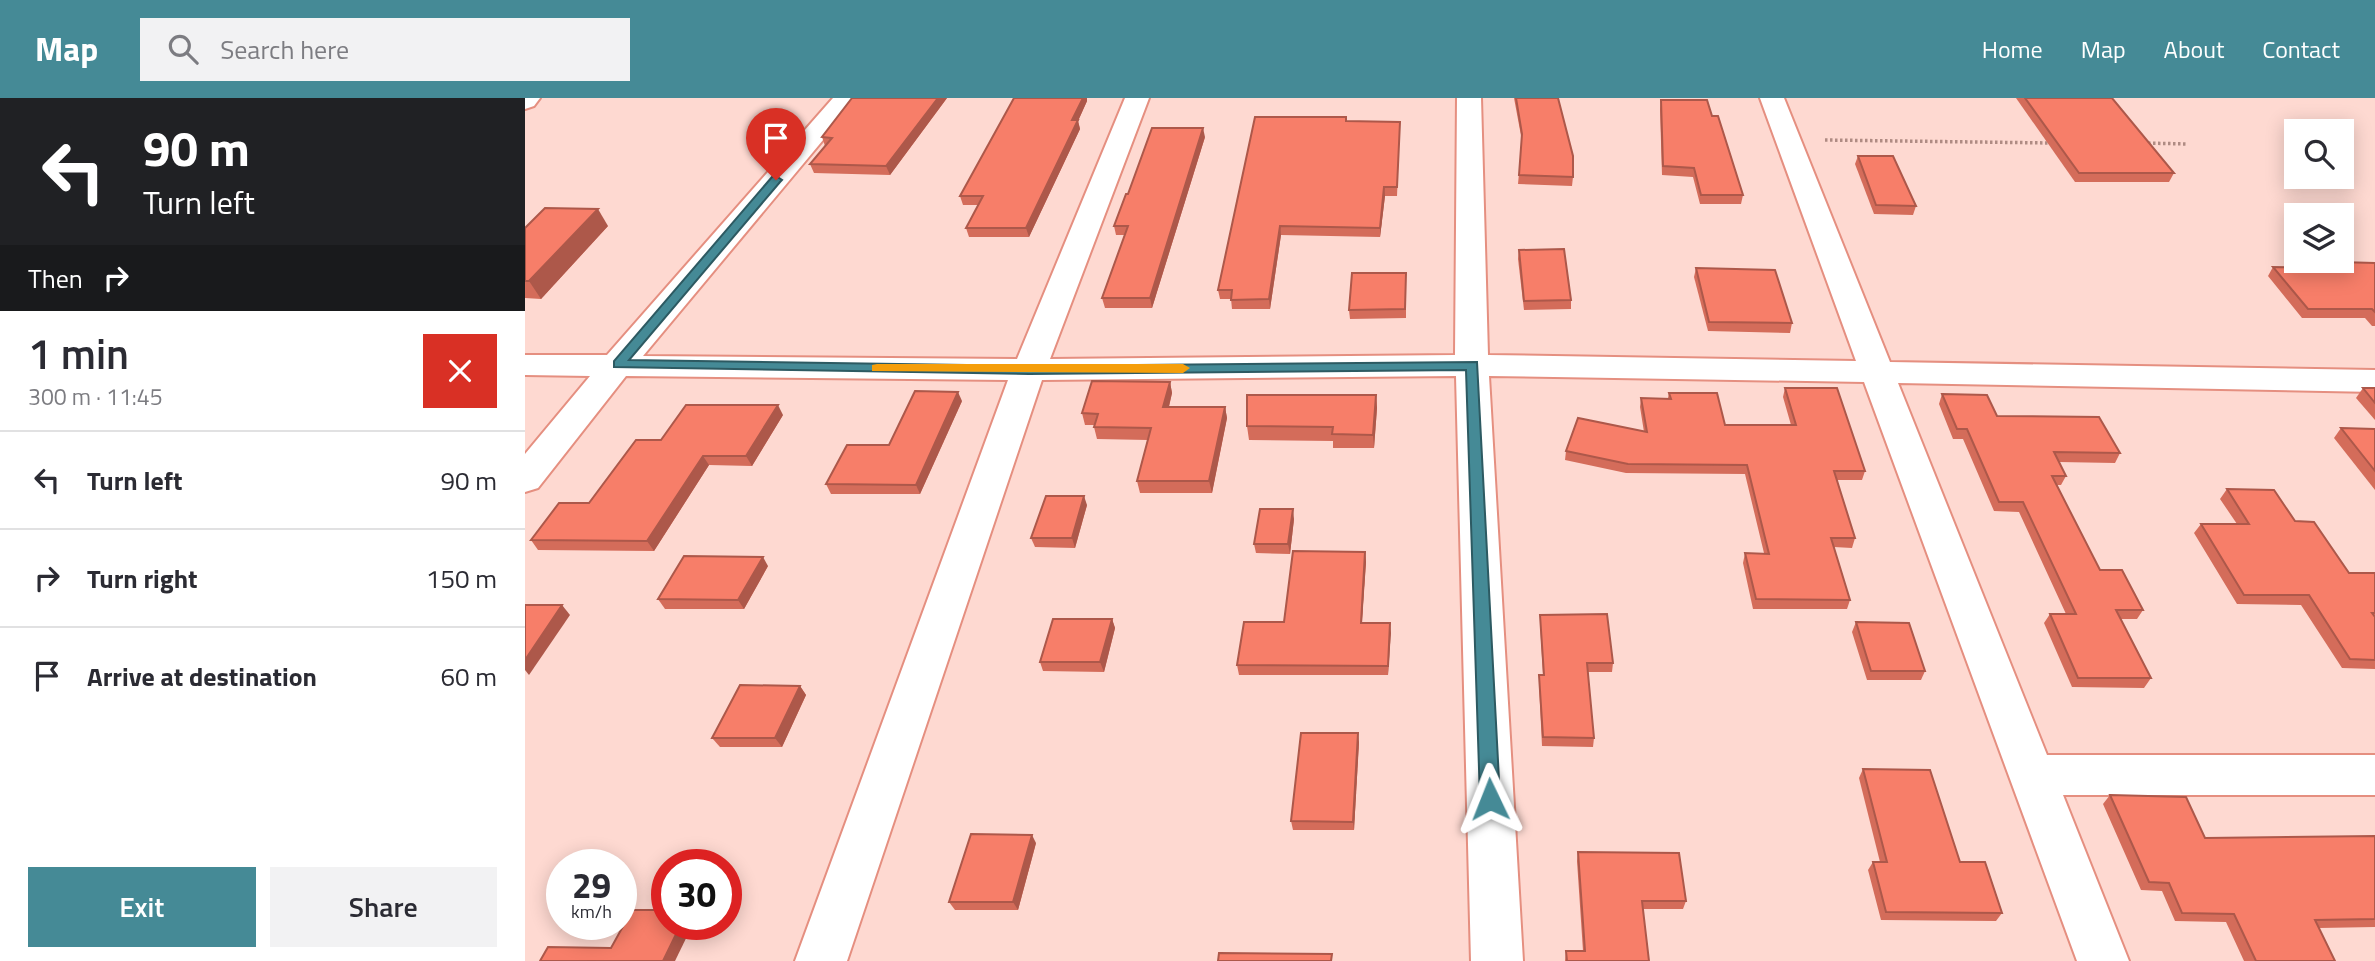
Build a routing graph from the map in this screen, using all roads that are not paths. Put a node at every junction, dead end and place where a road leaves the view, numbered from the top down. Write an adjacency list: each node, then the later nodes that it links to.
1 (846, 98): 5 (street)
2 (1137, 98): 8 (street)
3 (1469, 98): 7 (street)
4 (1772, 98): 9 (street)
5 (618, 364): 6 (street); 8 (street); 11 (street)
6 (525, 365)
7 (1472, 365): 8 (street); 9 (street); 15 (street)
8 (1029, 370): 14 (street)
9 (1877, 372): 10 (street); 12 (street)
10 (2375, 381)
11 (525, 479)
12 (2033, 775): 13 (street); 16 (street)
13 (2375, 775)
14 (821, 961)
15 (1497, 961)
16 (2103, 961)

